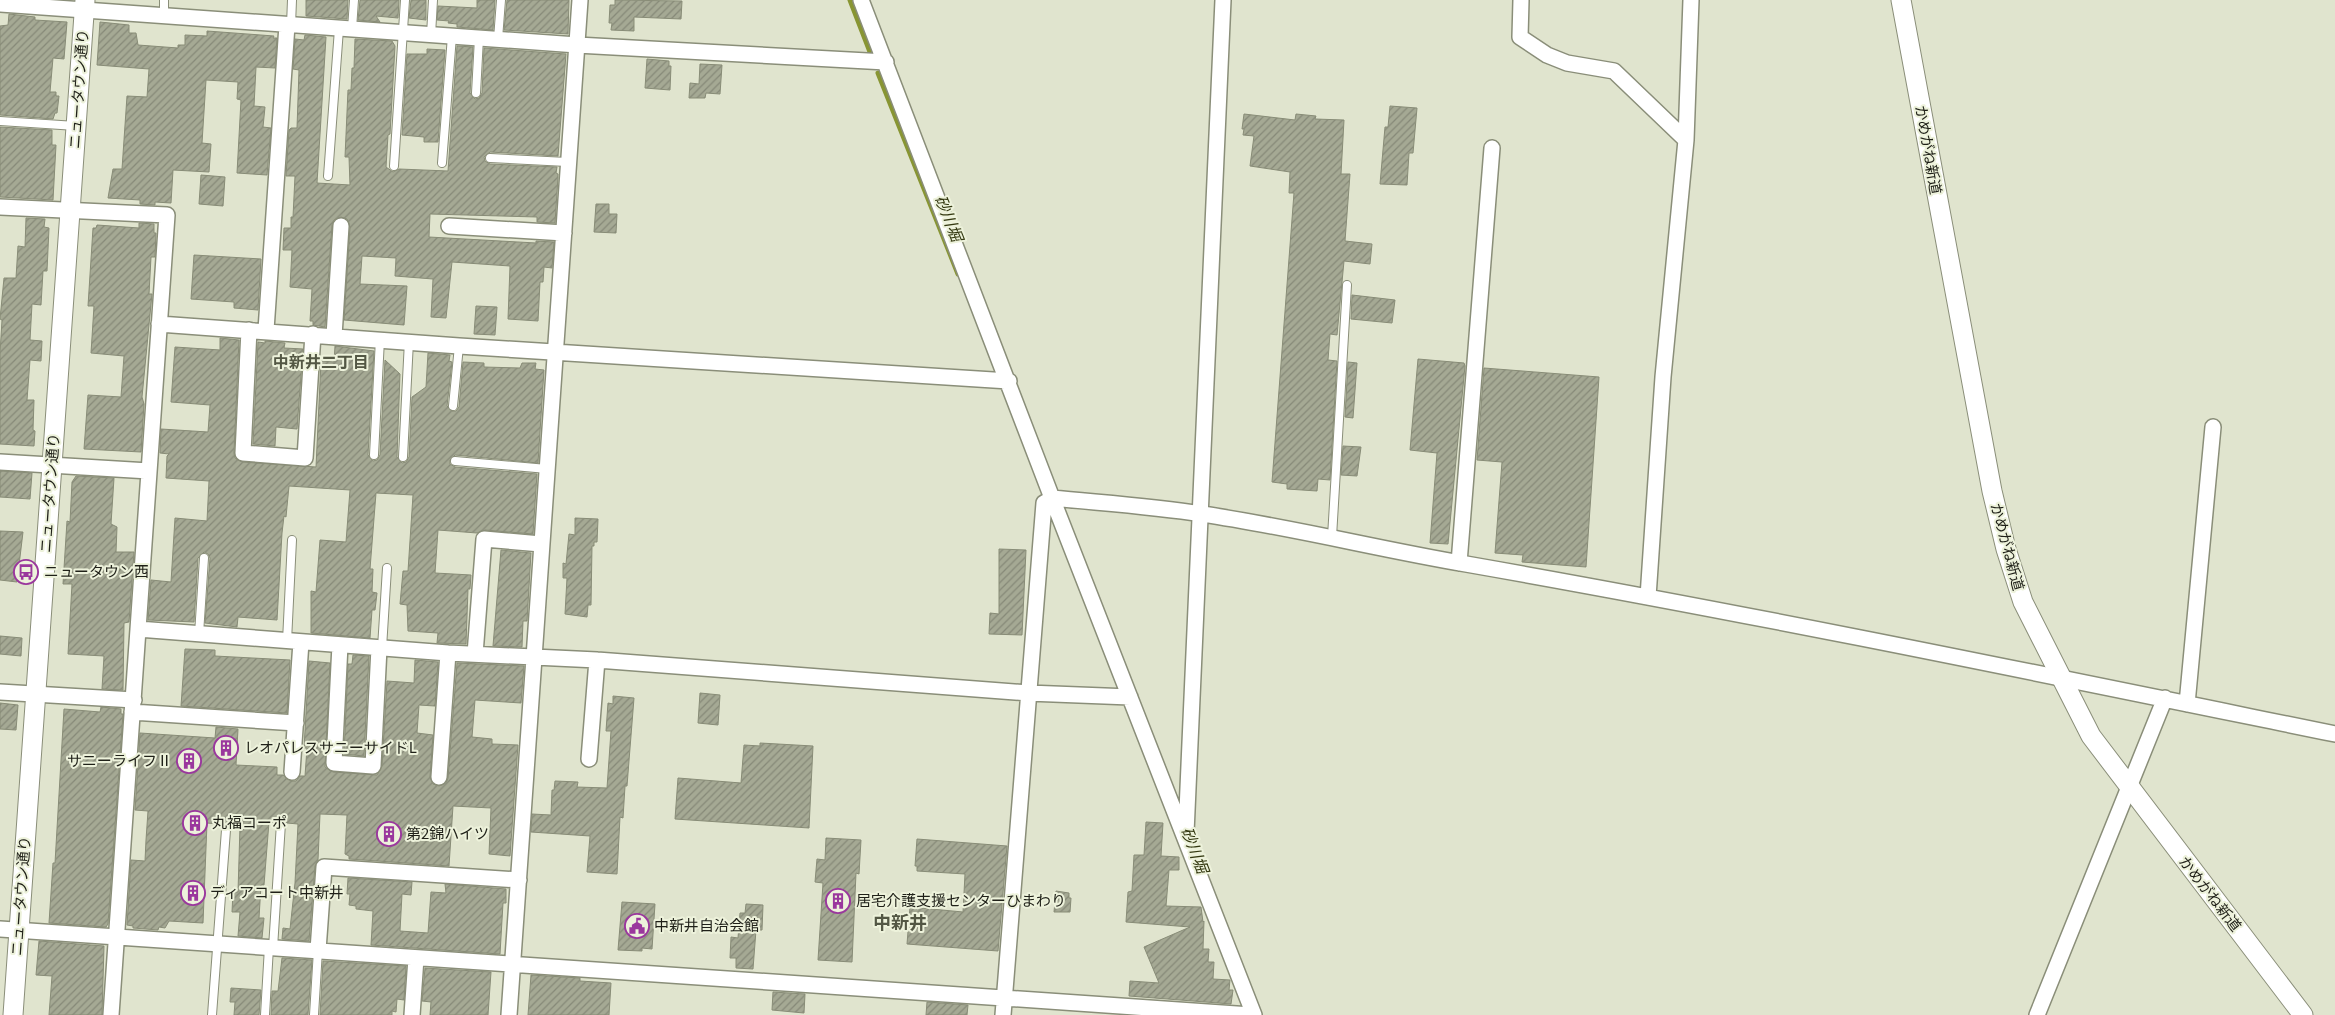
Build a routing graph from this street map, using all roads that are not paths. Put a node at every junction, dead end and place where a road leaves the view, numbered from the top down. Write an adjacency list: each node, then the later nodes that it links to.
1 (164, 0): 15 (lane)
2 (292, 0): 16 (lane)
3 (354, 0): 17 (lane)
4 (405, 0): 18 (lane)
5 (433, 0): 19 (lane)
6 (501, 0): 22 (lane)
7 (580, 0): 23 (street)
8 (862, 0): 24 (street)
9 (1224, 0): 61 (street)
10 (1520, 0): 28 (street)
11 (1691, 0): 28 (street)
12 (1901, 0): 78 (street, かめがね新道)
13 (0, 4): 14 (street)
14 (85, 5): 15 (street); 27 (street, ニュータウン通り)
15 (164, 16): 16 (street)
16 (289, 25): 17 (street); 43 (street)
17 (345, 29): 18 (street); 34 (lane)
18 (403, 33): 19 (street); 33 (lane)
19 (431, 35): 20 (street)
20 (452, 36): 21 (street); 32 (lane)
21 (479, 38): 22 (street); 25 (lane)
22 (498, 39): 23 (street)
23 (577, 45): 24 (street); 31 (street)
24 (886, 62): 50 (street)
25 (476, 93)
26 (0, 121): 27 (lane)
27 (76, 126): 36 (street, ニュータウン通り)
28 (1686, 140): 68 (street)
29 (1492, 148): 66 (street)
30 (490, 158): 31 (lane)
31 (567, 162): 39 (street)
32 (442, 163)
33 (394, 166)
34 (328, 176)
35 (0, 207): 36 (street)
36 (69, 211): 41 (street); 57 (street, ニュータウン通り)
37 (341, 226): 45 (street)
38 (449, 226): 39 (street)
39 (564, 233): 49 (street)
40 (1347, 285): 62 (lane)
41 (160, 324): 42 (street); 59 (street)
42 (249, 330): 43 (street); 44 (street)
43 (266, 330): 44 (street)
44 (313, 334): 45 (street)
45 (334, 336): 46 (street)
46 (380, 339): 47 (street); 53 (lane)
47 (409, 341): 48 (street); 54 (lane)
48 (459, 346): 49 (street); 51 (lane)
49 (556, 351): 50 (street); 58 (street)
50 (1009, 381): 60 (street)
51 (453, 406)
52 (2213, 427): 84 (street)
53 (374, 455)
54 (403, 457)
55 (455, 461): 58 (lane)
56 (0, 462): 57 (street)
57 (52, 465): 59 (street); 81 (street, ニュータウン通り)
58 (547, 469): 64 (street)
59 (149, 471): 69 (street)
60 (1052, 498): 61 (street); 80 (street); 82 (street)
61 (1200, 513): 62 (street); 94 (street)
62 (1332, 537): 66 (street)
63 (292, 540): 71 (lane)
64 (542, 544): 75 (street); 76 (street)
65 (204, 558): 70 (lane)
66 (1459, 563): 68 (street)
67 (387, 568): 73 (lane)
68 (1648, 598): 78 (street)
69 (138, 629): 70 (street); 85 (street)
70 (200, 634): 71 (street)
71 (294, 641): 72 (street); 86 (street)
72 (340, 645): 73 (street); 73 (street)
73 (381, 648): 74 (street)
74 (448, 653): 75 (street); 90 (street)
75 (476, 654): 76 (street)
76 (533, 658): 77 (street); 95 (street)
77 (597, 660): 80 (street); 88 (street)
78 (2060, 678): 83 (street); 91 (street, かめがね新道)
79 (0, 692): 81 (street)
80 (1028, 693): 82 (street); 104 (street)
81 (35, 695): 85 (street); 97 (street, ニュータウン通り)
82 (1130, 697): 94 (street)
83 (2165, 698): 84 (street); 91 (street)
84 (2187, 704): 87 (street)
85 (133, 706): 86 (street); 98 (street)
86 (296, 723): 89 (street)
87 (2335, 734)
88 (589, 759)
89 (292, 772)
90 (439, 777)
91 (2128, 788): 114 (street); 115 (street, かめがね新道)
92 (281, 823): 100 (lane)
93 (226, 830): 99 (lane)
94 (1186, 840): 113 (street)
95 (519, 880): 101 (street); 103 (street)
96 (0, 929): 97 (street)
97 (19, 930): 98 (street); 105 (street, ニュータウン通り)
98 (117, 938): 99 (street); 106 (street)
99 (218, 944): 100 (street); 107 (lane)
100 (271, 947): 101 (street); 108 (lane)
101 (318, 950): 102 (street); 109 (lane)
102 (416, 958): 103 (street); 110 (street)
103 (513, 963): 104 (street); 111 (street)
104 (1005, 999): 112 (street); 113 (street)
105 (13, 1015)
106 (111, 1015)
107 (212, 1015)
108 (265, 1015)
109 (314, 1015)
110 (412, 1015)
111 (509, 1015)
112 (1003, 1015)
113 (1253, 1015)
114 (2037, 1015)
115 (2303, 1015)

